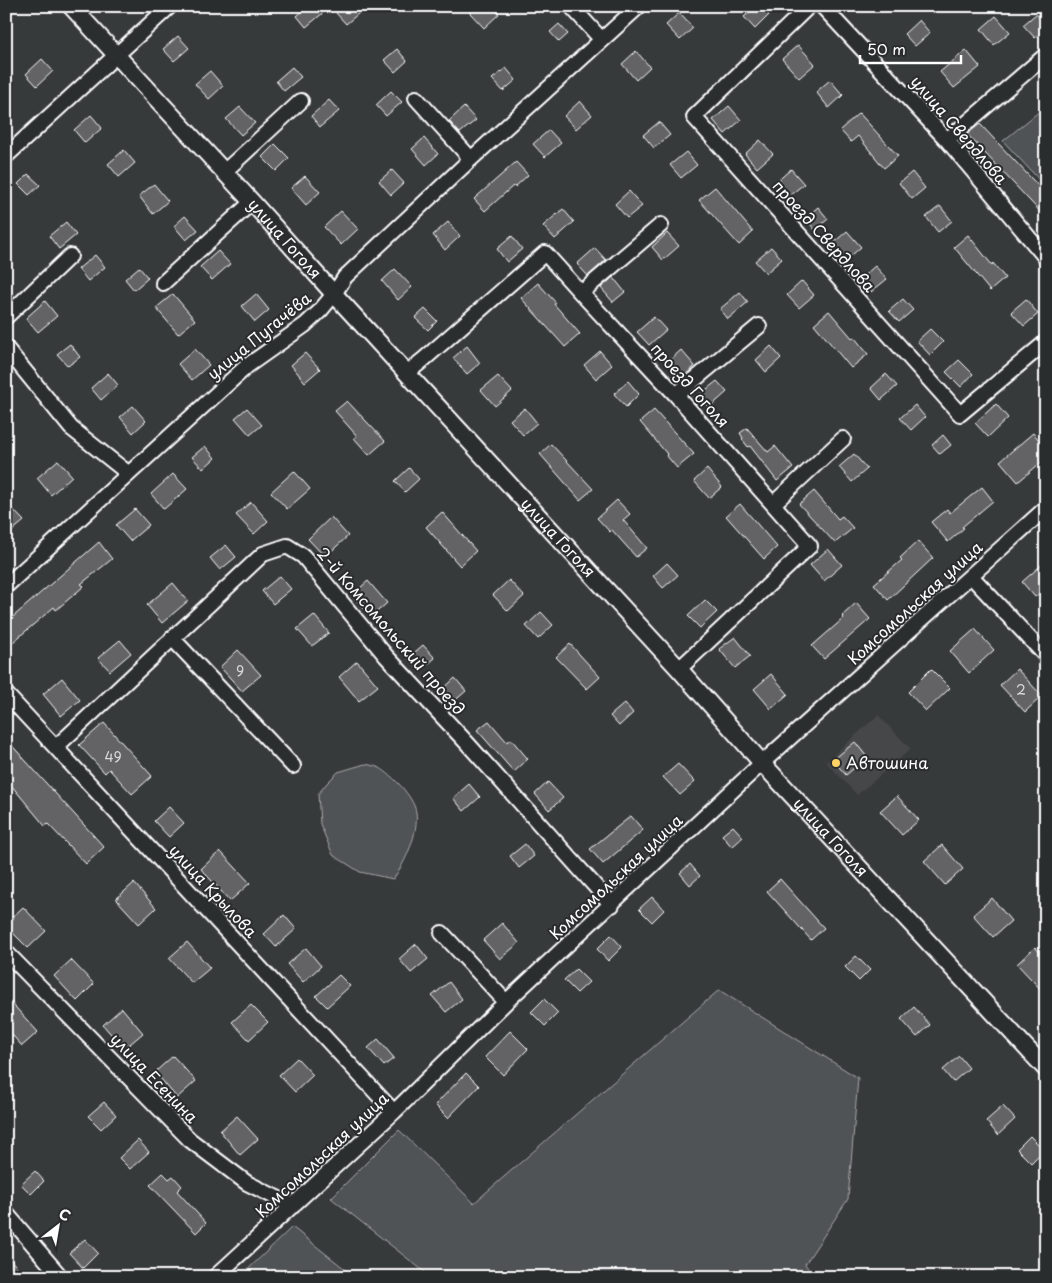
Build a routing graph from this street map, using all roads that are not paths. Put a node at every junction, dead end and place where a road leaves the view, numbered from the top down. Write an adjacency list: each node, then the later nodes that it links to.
1 (71, 6): 8 (street, улица Гоголя)
2 (170, 6): 8 (street)
3 (571, 6): 7 (street)
4 (639, 6): 7 (street, улица Пугачёва)
5 (809, 6): 25 (street, проезд Свердлова)
6 (822, 6): 12 (street, улица Свердлова)
7 (602, 40): 14 (street, улица Пугачёва)
8 (117, 55): 13 (street); 15 (street, улица Гоголя)
9 (1046, 55): 12 (street)
10 (416, 98): 14 (street)
11 (301, 101): 15 (street)
12 (947, 140): 19 (street, улица Свердлова)
13 (6, 156)
14 (471, 159): 22 (street, улица Пугачёва)
15 (224, 172): 16 (street, улица Гоголя)
16 (252, 202): 20 (street); 22 (street, улица Гоголя)
17 (661, 225): 21 (street)
18 (70, 256): 23 (street)
19 (1046, 258)
20 (163, 283)
21 (581, 293): 27 (street, проезд Гоголя); 28 (street, проезд Гоголя)
22 (334, 294): 27 (street, улица Гоголя); 30 (street, улица Пугачёва)
23 (6, 317)
24 (759, 326): 28 (street)
25 (1046, 342)
26 (6, 348): 30 (street)
27 (407, 373): 37 (street, улица Гоголя)
28 (676, 395): 31 (street, проезд Гоголя)
29 (843, 439): 31 (street)
30 (129, 474): 34 (street, улица Пугачёва)
31 (773, 504): 37 (street, проезд Гоголя)
32 (1046, 508): 33 (street, Комсомольская улица)
33 (971, 576): 36 (street); 40 (street, Комсомольская улица)
34 (6, 586)
35 (172, 638): 39 (street, 2-й Комсомольский проезд); 41 (street); 42 (street, 2-й Комсомольский проезд)
36 (1046, 656)
37 (680, 669): 40 (street, улица Гоголя)
38 (6, 694): 39 (street, улица Крылова)
39 (56, 747): 47 (street, улица Крылова)
40 (762, 763): 42 (street, Комсомольская улица); 46 (street, улица Гоголя)
41 (293, 766)
42 (612, 905): 45 (street, Комсомольская улица)
43 (442, 933): 45 (street)
44 (6, 952): 48 (street, улица Есенина)
45 (506, 1002): 47 (street, Комсомольская улица)
46 (1046, 1069)
47 (394, 1112): 48 (street, Комсомольская улица)
48 (293, 1206): 51 (street, Комсомольская улица)
49 (6, 1214): 50 (street)
50 (61, 1277)
51 (215, 1277)

